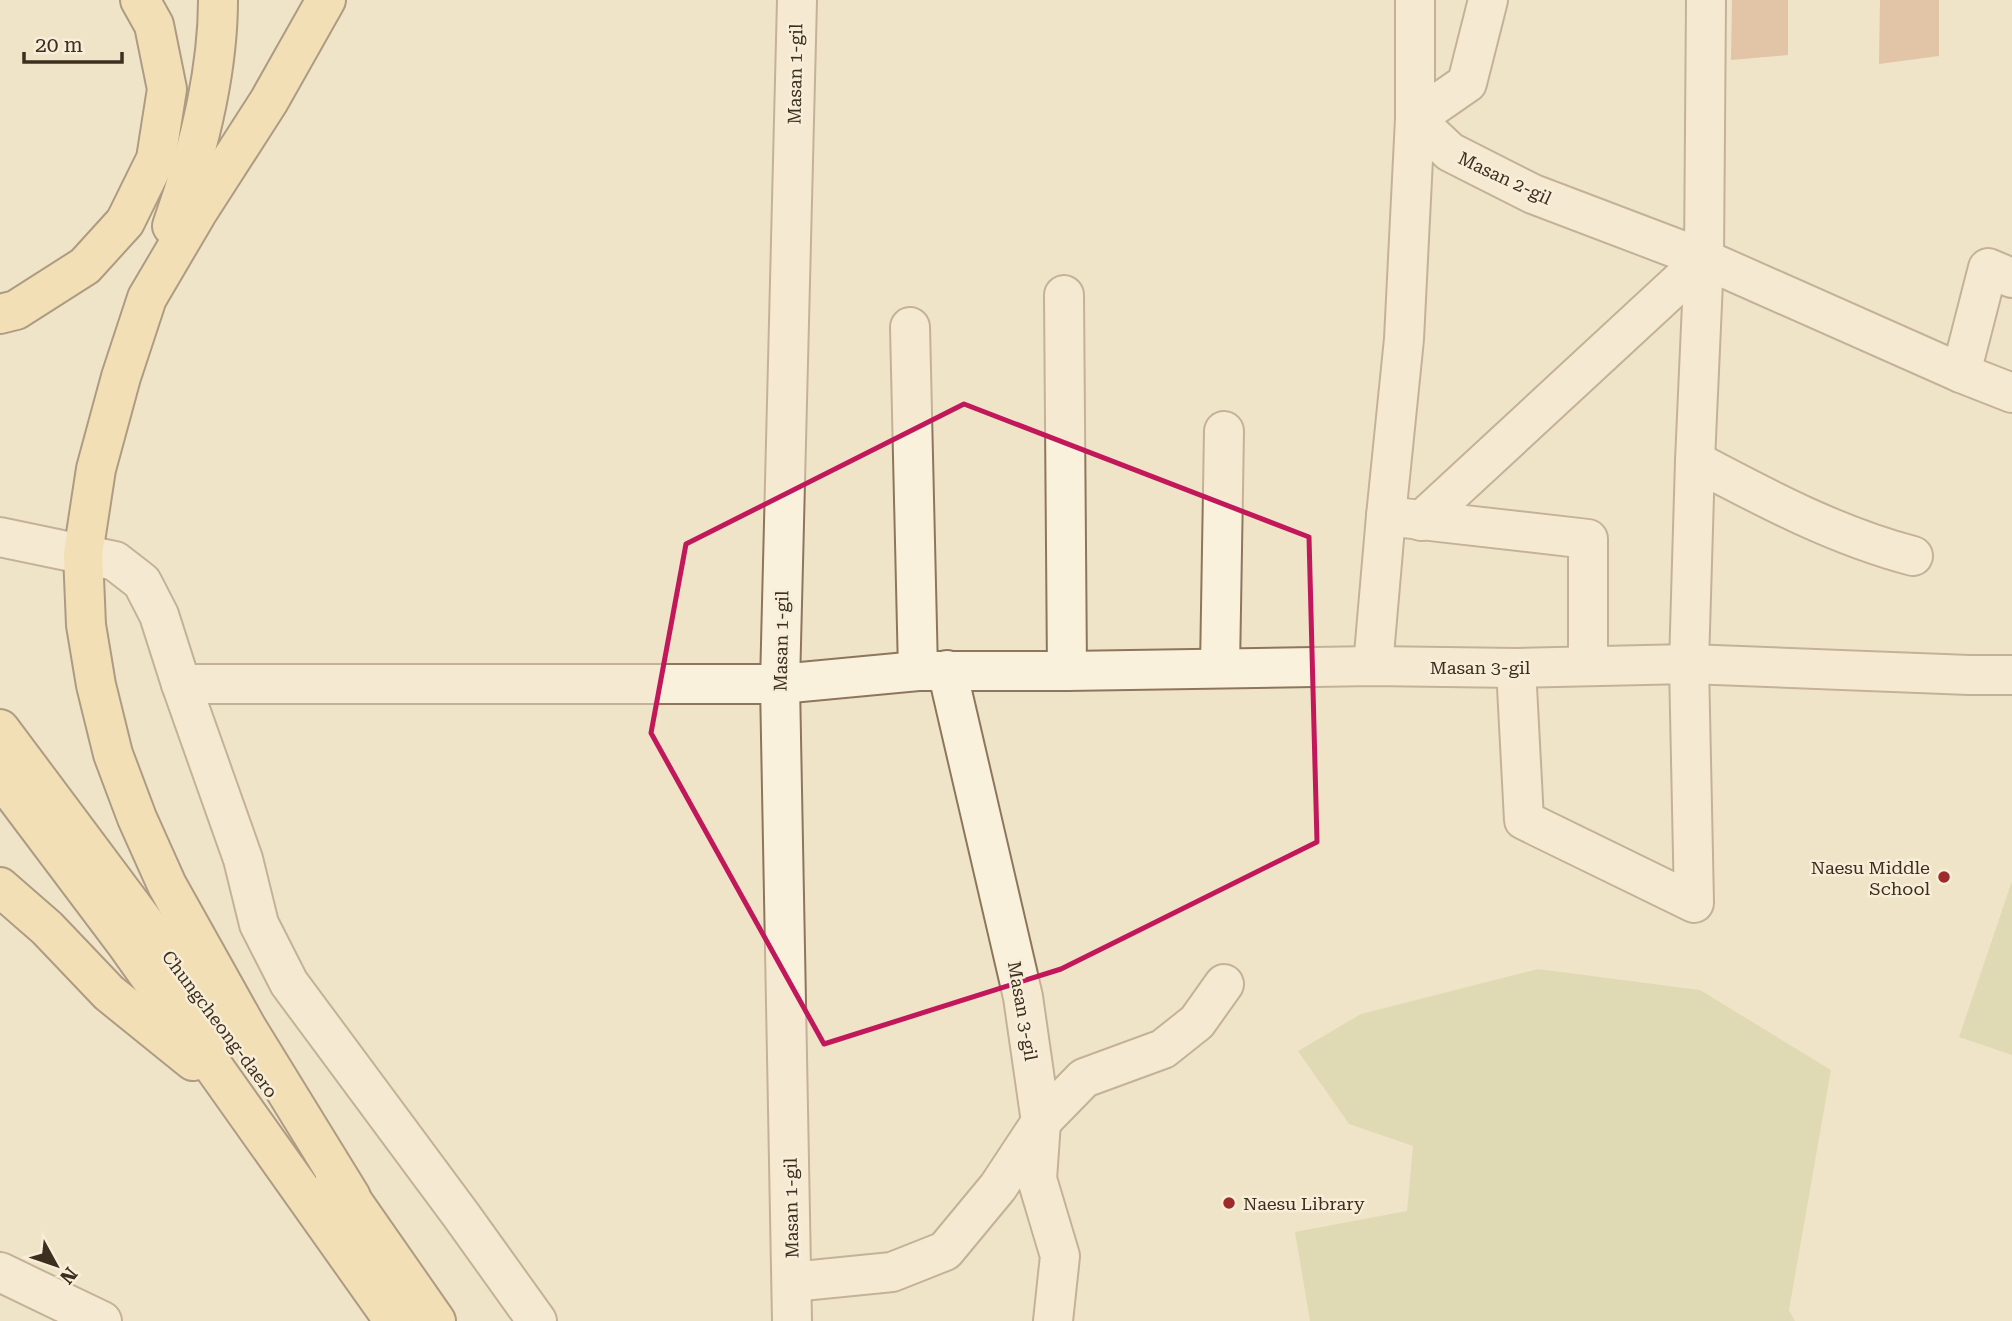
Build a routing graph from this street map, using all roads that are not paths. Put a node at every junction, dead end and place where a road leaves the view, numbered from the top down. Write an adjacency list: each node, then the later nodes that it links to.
1 (140, 0): 13 (main road)
2 (218, 0): 12 (main road)
3 (326, 0): 12 (main road)
4 (797, 0): 32 (street, Masan 1-gil)
5 (1415, 0): 8 (street)
6 (1488, 0): 8 (street)
7 (1706, 0): 9 (street)
8 (1415, 118): 9 (street, Masan 2-gil); 19 (street)
9 (1704, 259): 15 (street, Masan 2-gil); 18 (street); 19 (street)
10 (2012, 278): 15 (street)
11 (1064, 295): 29 (street)
12 (148, 298): 21 (main road)
13 (0, 314)
14 (910, 327): 28 (street)
15 (1961, 373): 16 (street, Masan 2-gil)
16 (2012, 393)
17 (1224, 431): 26 (street)
18 (1695, 461): 22 (street); 23 (street)
19 (1404, 519): 24 (street); 25 (street)
20 (0, 537): 21 (street)
21 (83, 554): 31 (street); 39 (main road)
22 (1913, 556)
23 (1689, 664): 25 (street, Masan 3-gil); 27 (street); 30 (street, Masan 3-gil)
24 (1373, 666): 26 (street, Masan 3-gil); 27 (street, Masan 3-gil)
25 (1588, 666): 27 (street, Masan 3-gil)
26 (1220, 668): 29 (street, Masan 3-gil)
27 (1516, 668)
28 (933, 671): 29 (street, Masan 3-gil); 32 (street, Masan 3-gil); 38 (street, Masan 3-gil)
29 (1067, 671)
30 (2012, 675)
31 (181, 684): 32 (street, Masan 3-gil); 45 (street)
32 (780, 684): 41 (street, Masan 1-gil)
33 (0, 729): 39 (main road, Chungcheong-daero)
34 (0, 776): 37 (main road, Chungcheong-daero)
35 (0, 887): 37 (main road)
36 (1224, 984): 38 (street)
37 (231, 1092): 43 (main road, Chungcheong-daero)
38 (1041, 1122): 41 (street, Masan 1-gil); 47 (street)
39 (351, 1198): 44 (main road, Chungcheong-daero)
40 (0, 1272): 42 (street)
41 (792, 1282): 46 (street, Masan 1-gil)
42 (102, 1321)
43 (394, 1321)
44 (436, 1321)
45 (537, 1321)
46 (792, 1321)
47 (1053, 1321)

